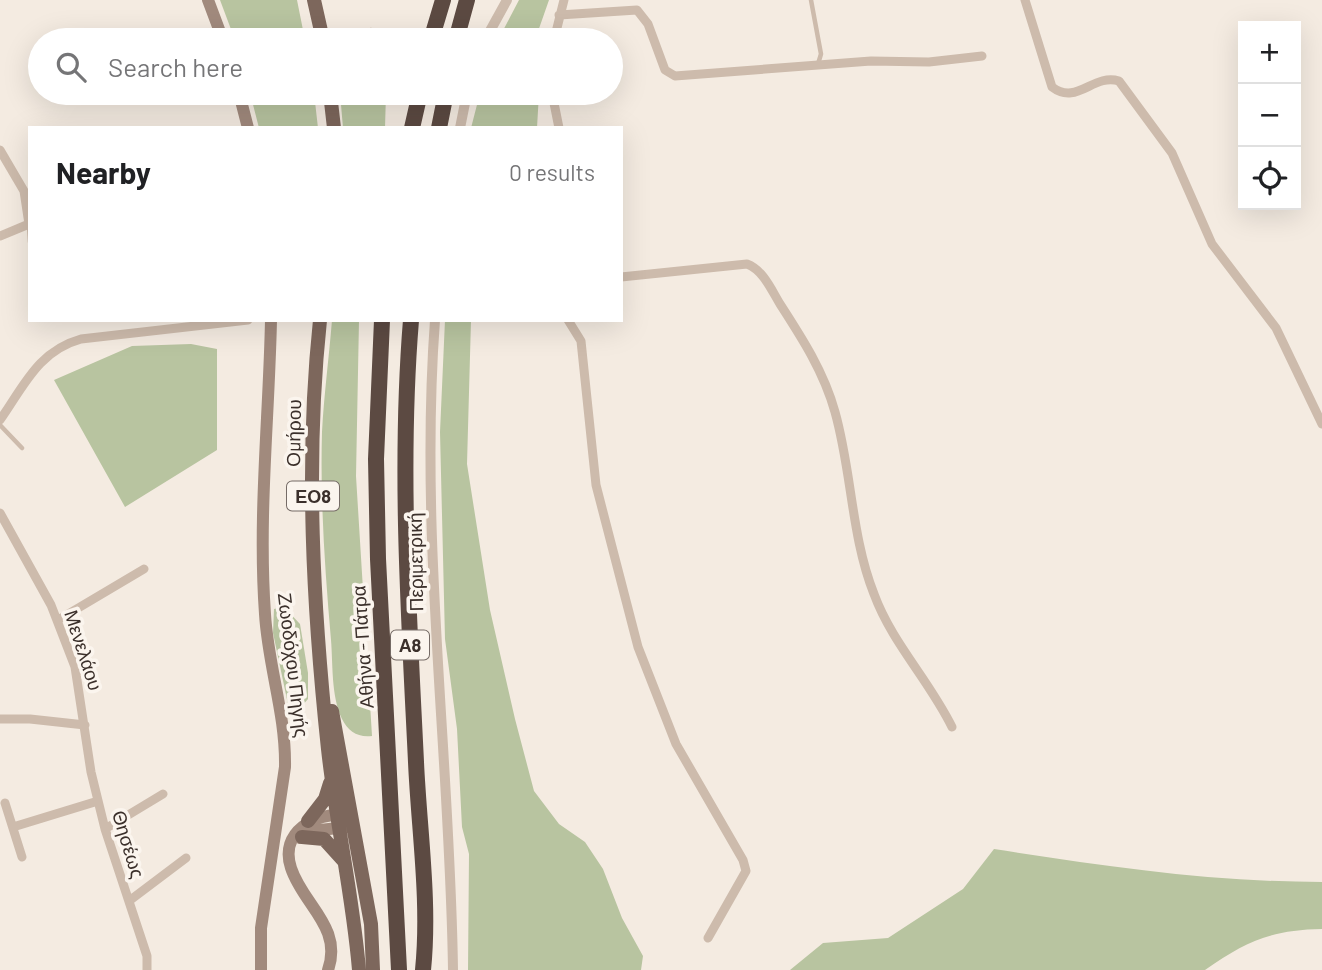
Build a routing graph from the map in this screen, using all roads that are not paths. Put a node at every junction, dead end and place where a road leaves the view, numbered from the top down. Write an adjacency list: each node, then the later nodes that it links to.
1 (208, 0): 10 (main road)
2 (314, 0): 11 (main road)
3 (443, 0): 12 (highway)
4 (467, 0): 13 (highway)
5 (506, 0): 14 (street)
6 (564, 0): 9 (street)
7 (811, 0): 17 (lane)
8 (1025, 0): 43 (street)
9 (559, 15): 15 (street); 17 (street)
10 (218, 28)
11 (320, 28)
12 (435, 28)
13 (459, 28)
14 (491, 28)
15 (556, 28)
16 (982, 56): 17 (street)
17 (818, 65)
18 (242, 105): 24 (main road)
19 (331, 105): 25 (main road)
20 (417, 105): 26 (highway)
21 (444, 105): 27 (highway)
22 (465, 105): 28 (street)
23 (553, 105): 29 (street)
24 (247, 126)
25 (334, 126)
26 (412, 126)
27 (439, 126)
28 (460, 126)
29 (556, 126)
30 (0, 150): 31 (street)
31 (28, 217)
32 (28, 224): 33 (street)
33 (0, 236)
34 (623, 277): 52 (street)
35 (230, 322): 42 (street)
36 (271, 322): 68 (main road, Ζωοδόχου Πηγής)
37 (320, 322): 49 (main road, Ομήρου / ΕΟ8)
38 (382, 322): 72 (highway, Αθήνα - Πάτρα / Α8)
39 (411, 322): 73 (highway, Α8)
40 (435, 322): 74 (street, Περιμετρική)
41 (569, 322): 66 (street)
42 (0, 423): 44 (lane)
43 (1322, 424)
44 (22, 447)
45 (0, 513): 46 (street, Μενελάου)
46 (4, 525): 48 (street, Μενελάου)
47 (144, 569): 48 (street)
48 (58, 620): 51 (street, Μενελάου)
49 (323, 672): 53 (main road, Ομήρου / ΕΟ8); 58 (main road, Ομήρου / ΕΟ8)
50 (0, 719): 51 (street)
51 (85, 725): 55 (street, Θησέως)
52 (952, 727)
53 (332, 775): 57 (main road); 58 (main road, Ομήρου / ΕΟ8)
54 (163, 794): 60 (street)
55 (98, 801): 59 (street); 60 (street, Θησέως)
56 (5, 803): 59 (street)
57 (308, 821): 58 (main road); 61 (main road)
58 (346, 821): 61 (main road); 64 (main road, Ομήρου / ΕΟ8); 71 (main road, Ομήρου / ΕΟ8)
59 (13, 827): 62 (street)
60 (105, 829): 65 (street, Θησέως)
61 (297, 841): 64 (main road); 69 (main road)
62 (22, 857)
63 (186, 858): 65 (street)
64 (345, 863): 70 (main road, Ομήρου / ΕΟ8)
65 (129, 901): 67 (street, Θησέως)
66 (708, 939)
67 (147, 970)
68 (261, 970)
69 (328, 970)
70 (359, 970)
71 (373, 970)
72 (399, 970)
73 (423, 970)
74 (453, 970)

